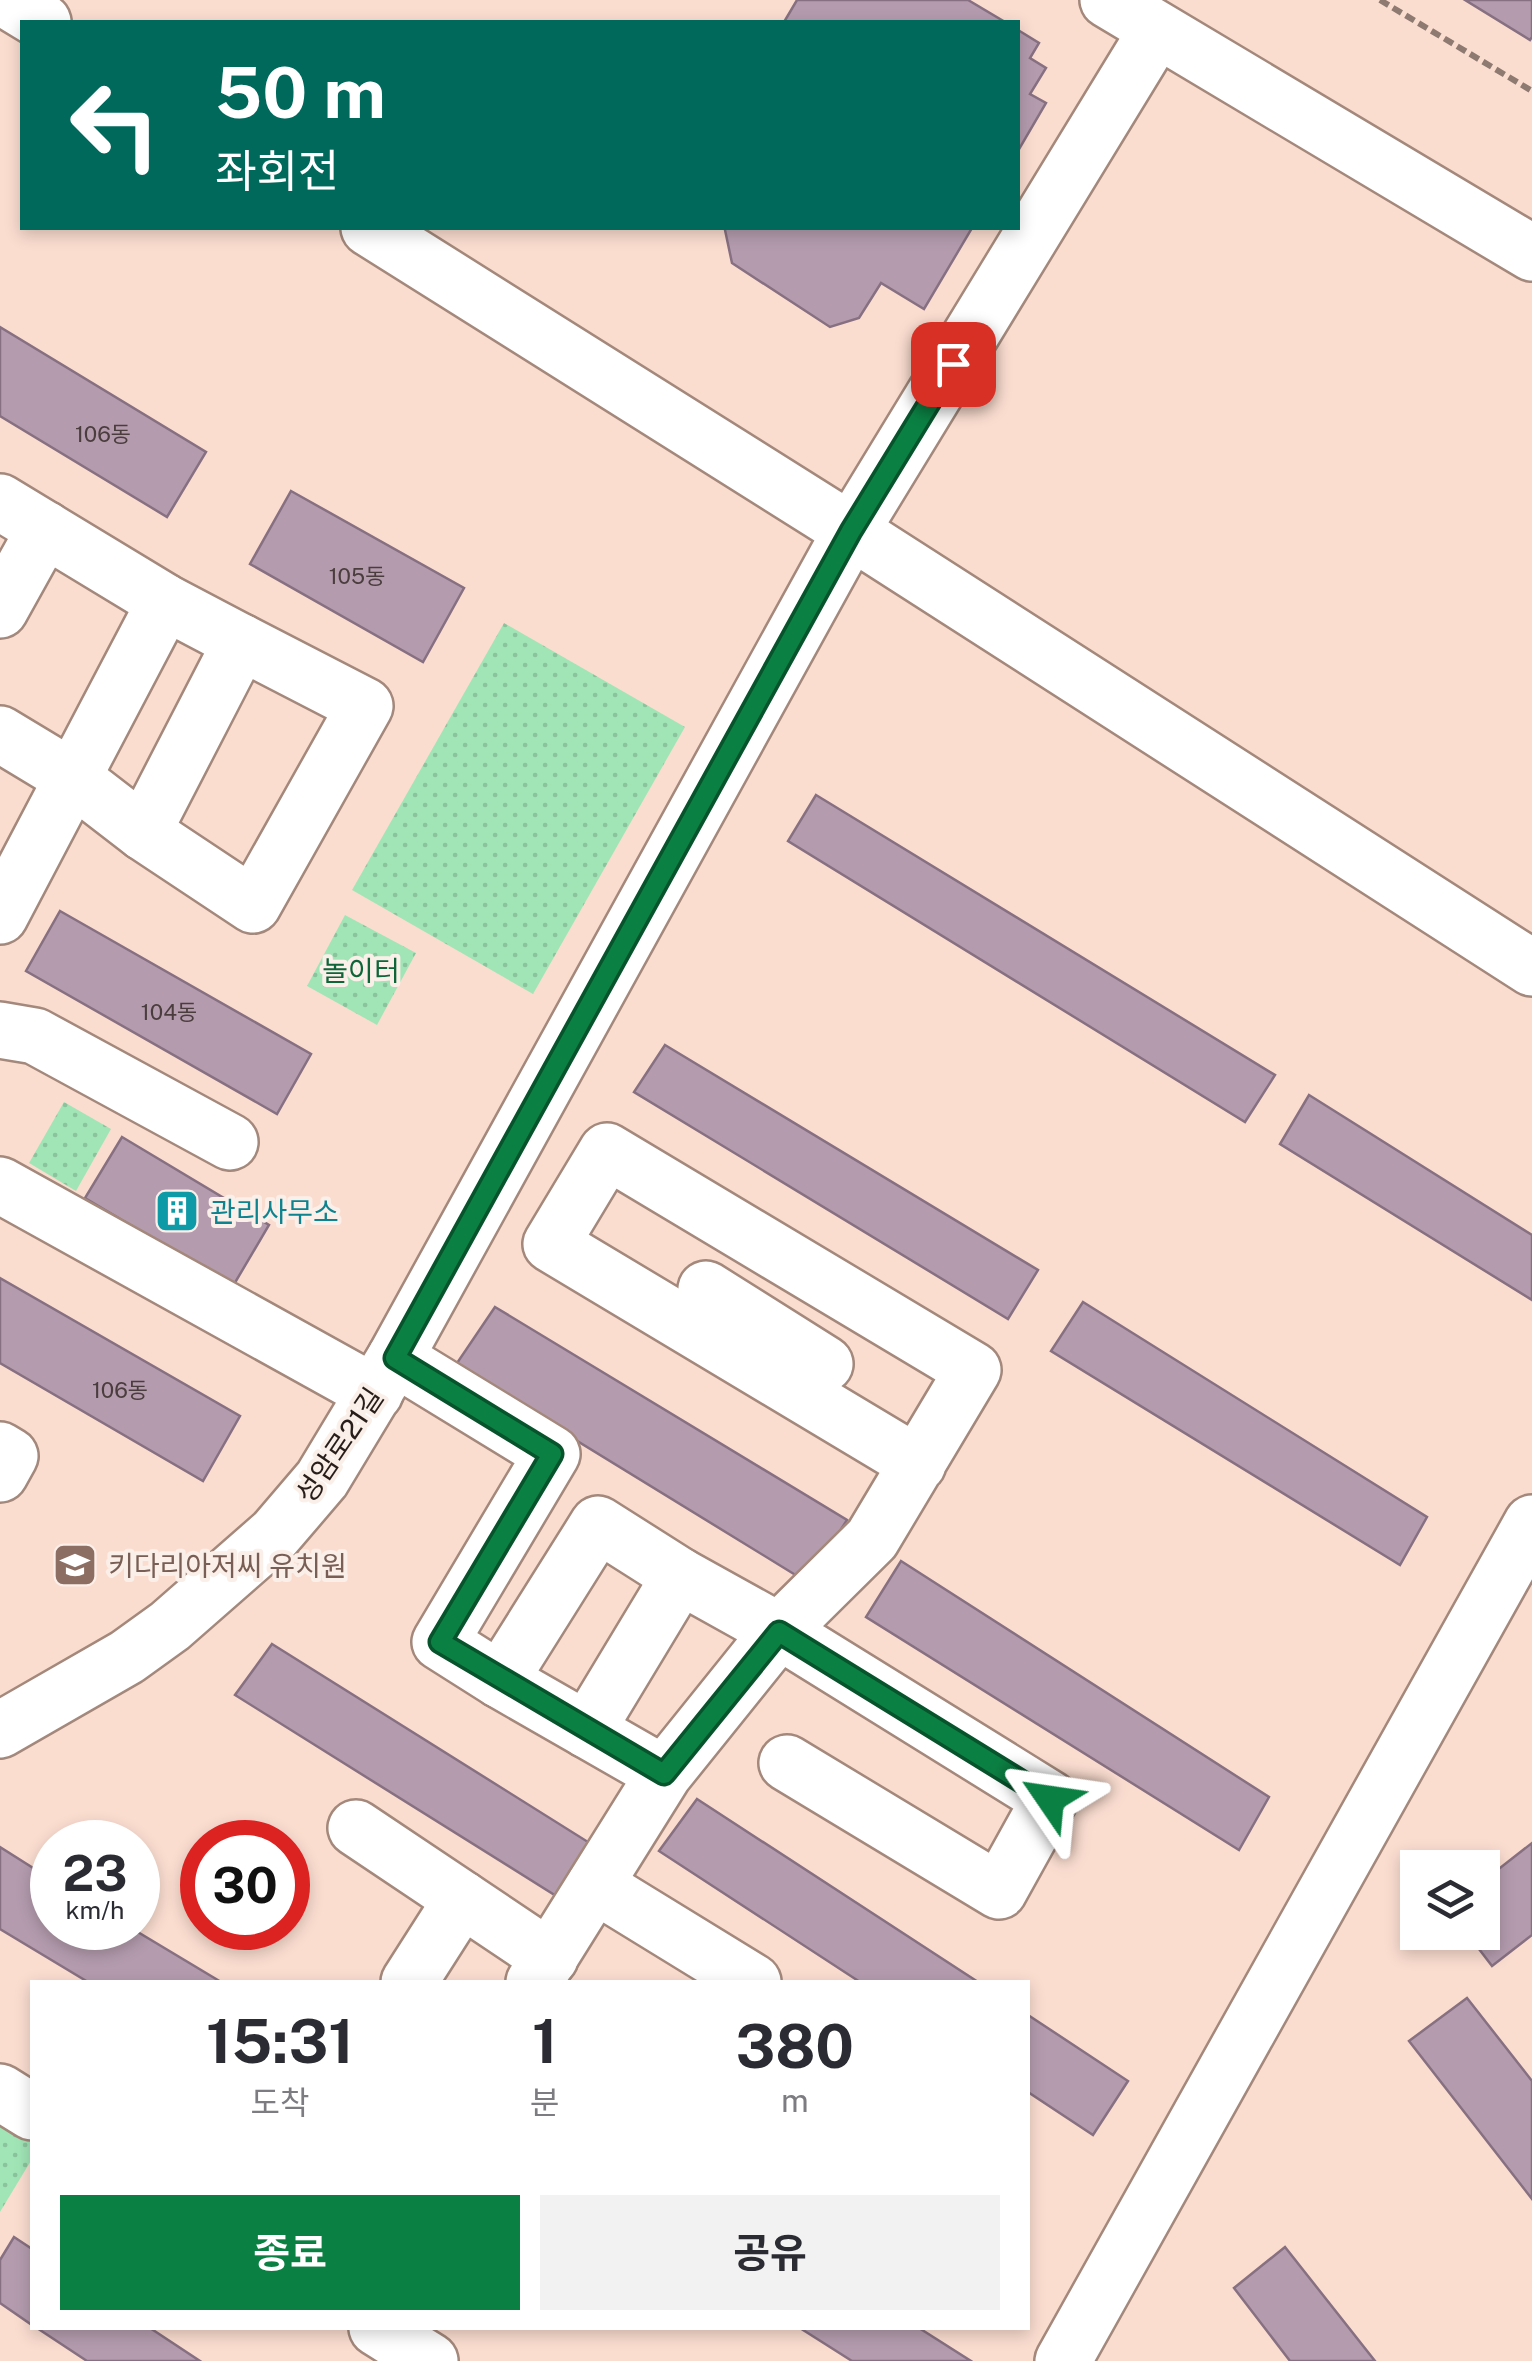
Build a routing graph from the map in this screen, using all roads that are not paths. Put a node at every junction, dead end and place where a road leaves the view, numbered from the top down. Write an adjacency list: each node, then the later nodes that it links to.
1 (7, 0): 3 (street)
2 (1108, 0): 4 (street)
3 (40, 20)
4 (1157, 30): 6 (street); 8 (street, 성암로21길)
5 (371, 230): 8 (street)
6 (1532, 253)
7 (23, 516): 9 (street); 10 (street)
8 (851, 531): 16 (street); 22 (street, 성암로21길)
9 (165, 602): 11 (street); 13 (street)
10 (0, 610)
11 (241, 642): 14 (street); 14 (street)
12 (0, 734): 13 (street)
13 (72, 778): 14 (street); 15 (street)
14 (143, 832)
15 (0, 916)
16 (1532, 968)
17 (0, 1030): 18 (street)
18 (230, 1142)
19 (0, 1185): 22 (street)
20 (706, 1289): 23 (street)
21 (860, 1302): 23 (street); 23 (street); 25 (street)
22 (385, 1376): 30 (street); 31 (street, 성암로21길)
23 (816, 1380): 25 (street)
24 (0, 1450): 26 (street)
25 (918, 1464): 29 (street)
26 (0, 1474)
27 (1525, 1554): 45 (street)
28 (680, 1576): 29 (street); 30 (street); 32 (street)
29 (779, 1632): 33 (street); 34 (street)
30 (500, 1680): 32 (street)
31 (0, 1730)
32 (587, 1730): 34 (street)
33 (787, 1762)
34 (664, 1774): 36 (street)
35 (356, 1828): 37 (street)
36 (595, 1885): 38 (street); 39 (street)
37 (462, 1899): 38 (street); 40 (street)
38 (542, 1970)
39 (720, 1974)
40 (410, 1980)
41 (0, 2092): 42 (street)
42 (30, 2111)
43 (380, 2330): 44 (street)
44 (430, 2361)
45 (1063, 2361)

